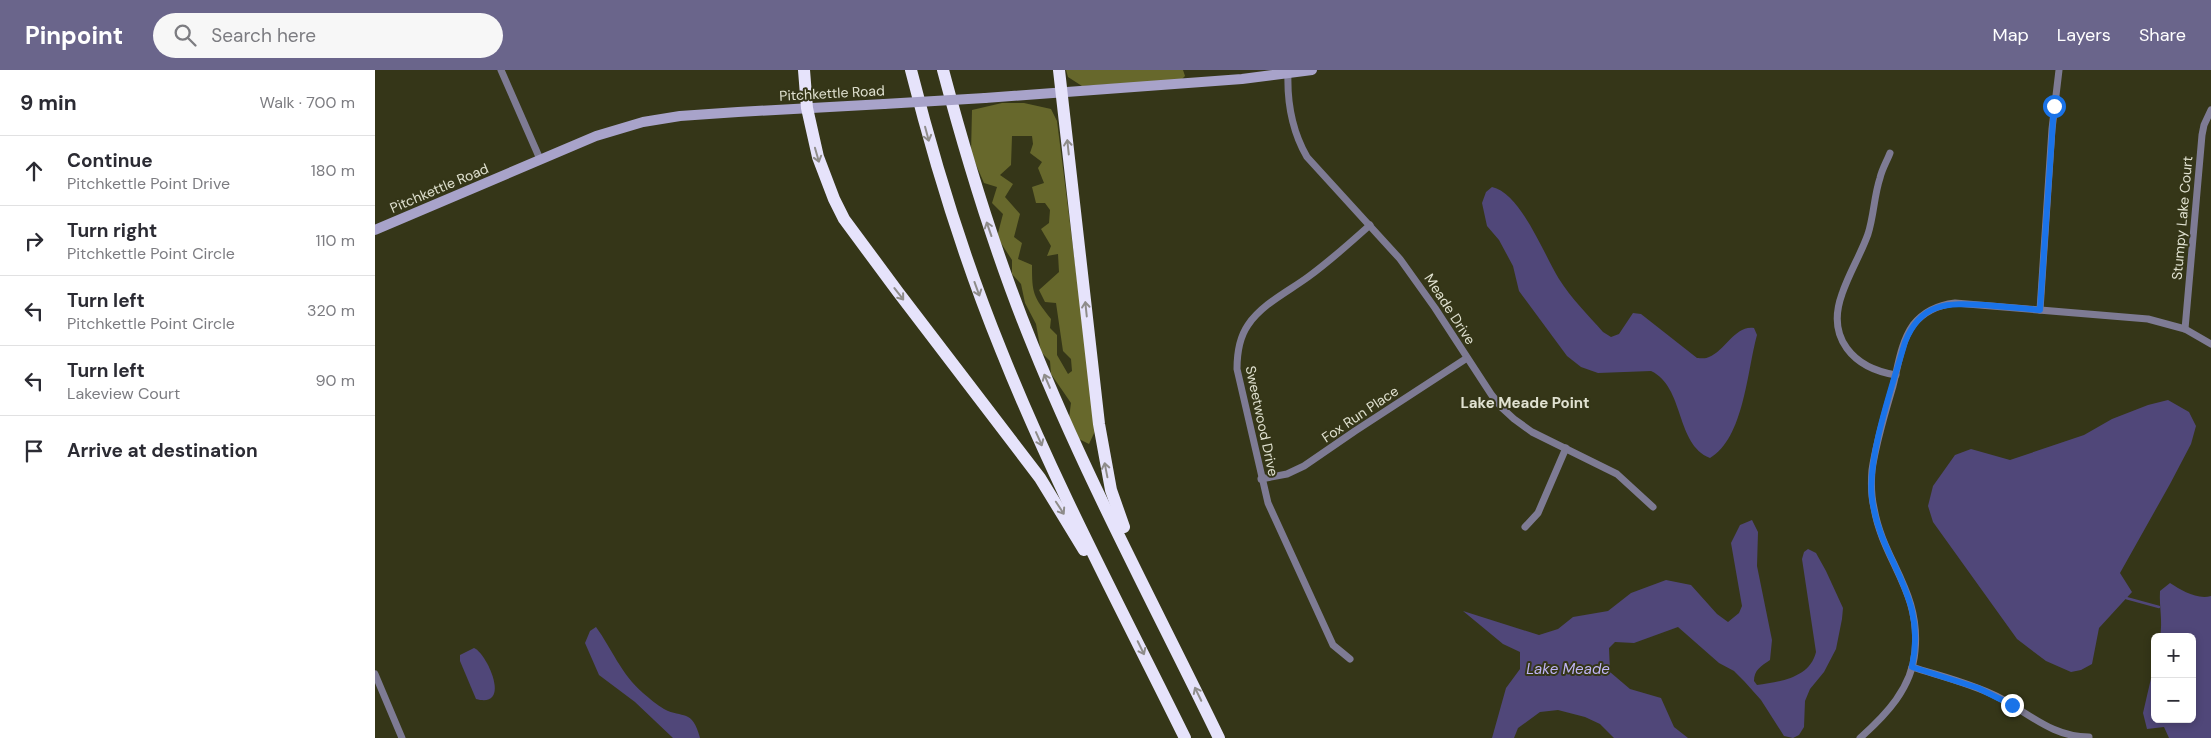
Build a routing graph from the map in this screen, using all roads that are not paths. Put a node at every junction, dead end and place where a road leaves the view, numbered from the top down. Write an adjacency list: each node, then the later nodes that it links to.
1 (501, 70): 13 (street)
2 (804, 70): 10 (highway)
3 (911, 70): 26 (highway, one-way to 26)
4 (943, 70): 25 (highway, one-way to 4)
5 (1059, 70): 9 (highway)
6 (1312, 70): 8 (main road, Pitchkettle Road)
7 (2059, 70): 16 (street)
8 (1288, 73): 9 (main road, Pitchkettle Road); 14 (street, Meade Drive)
9 (1062, 92): 10 (main road, Pitchkettle Road, bridge); 25 (highway, one-way to 9)
10 (807, 108): 13 (main road, Pitchkettle Road); 26 (highway, one-way to 26)
11 (2211, 110): 17 (street, Stumpy Lake Court)
12 (1890, 153): 20 (street)
13 (540, 159): 15 (main road, Pitchkettle Road)
14 (1370, 225): 19 (street, Meade Drive); 22 (street, Sweetwood Drive)
15 (375, 230)
16 (2040, 310): 17 (street); 20 (street)
17 (2185, 329): 18 (street)
18 (2211, 344)
19 (1467, 358): 21 (street, Meade Drive); 22 (street, Fox Run Place)
20 (1896, 375): 28 (street)
21 (1566, 448): 23 (street, Meade Drive); 24 (street)
22 (1261, 480): 27 (street, Sweetwood Drive)
23 (1653, 508)
24 (1525, 527)
25 (1151, 598): 33 (highway, one-way to 25)
26 (1126, 618): 32 (highway, one-way to 32)
27 (1350, 659)
28 (1912, 667): 30 (street); 34 (street)
29 (376, 677): 31 (street)
30 (2089, 737)
31 (402, 738)
32 (1185, 738)
33 (1219, 738)
34 (1860, 738)

